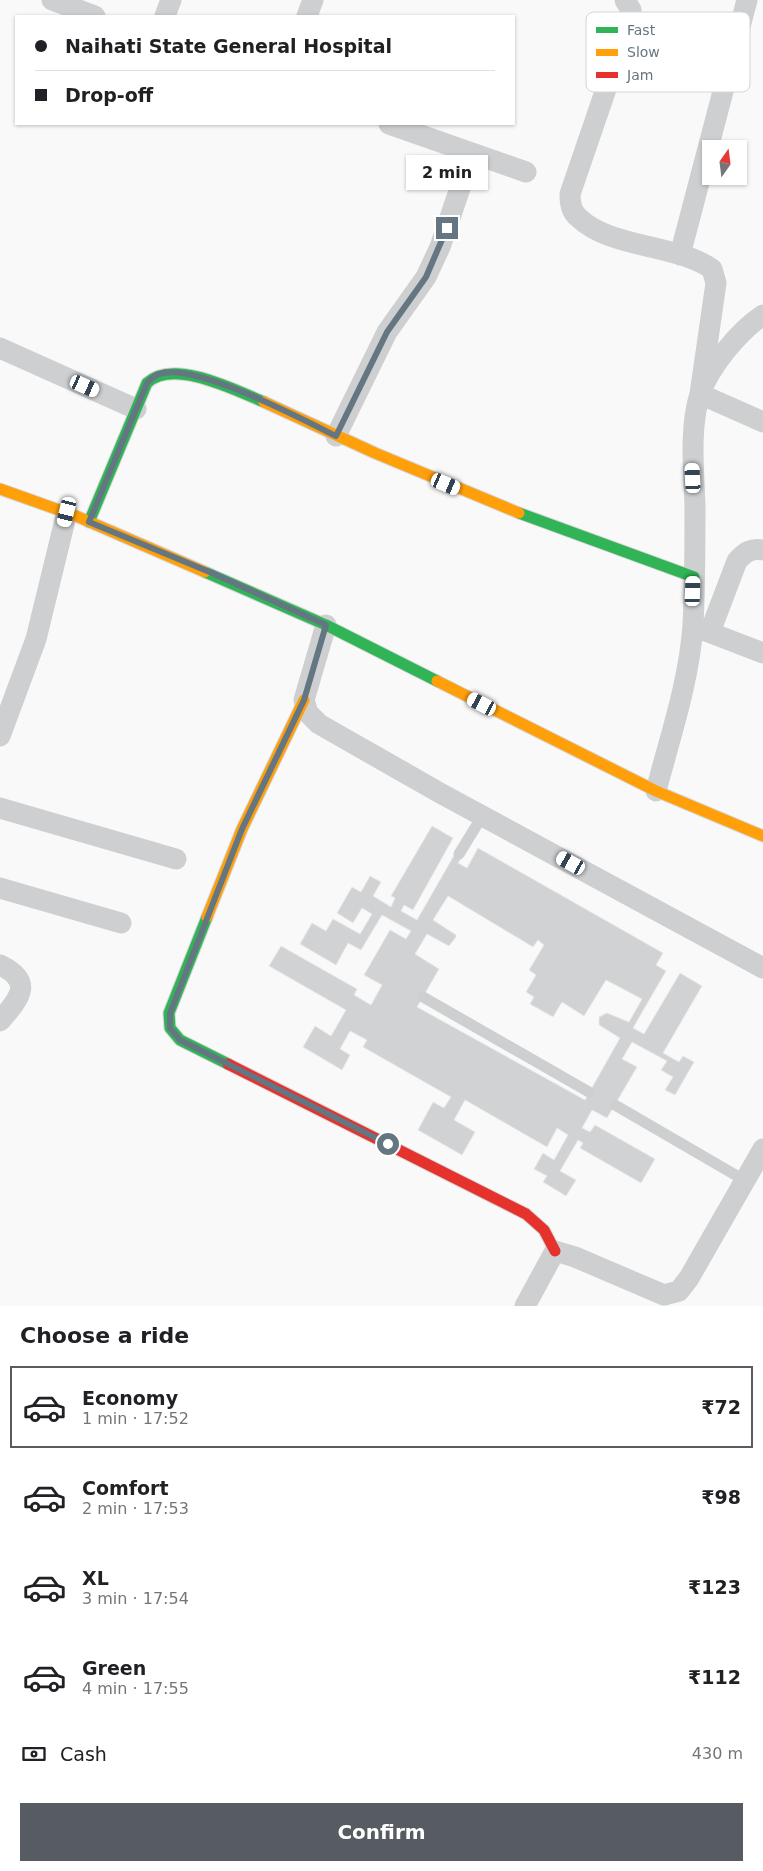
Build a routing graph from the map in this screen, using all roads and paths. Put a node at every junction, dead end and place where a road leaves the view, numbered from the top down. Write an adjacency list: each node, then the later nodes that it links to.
1 (52, 0): 6 (street)
2 (171, 0): 7 (street)
3 (313, 0): 8 (street)
4 (626, 0): 5 (street)
5 (631, 12)
6 (92, 15)
7 (165, 15)
8 (307, 15)
9 (605, 92): 14 (street)
10 (723, 92): 14 (street)
11 (392, 125): 12 (street)
12 (472, 153): 13 (street); 20 (street)
13 (526, 172)
14 (680, 255): 17 (street)
15 (763, 315): 17 (street)
16 (0, 348): 18 (street)
17 (700, 394): 19 (street); 25 (street)
18 (136, 409): 20 (street); 23 (street)
19 (763, 422)
20 (336, 436): 25 (street)
21 (0, 489): 22 (street)
22 (67, 512): 23 (street); 30 (street)
23 (89, 522): 26 (street)
24 (763, 550): 27 (street)
25 (694, 577): 27 (street)
26 (326, 625): 29 (street); 31 (street)
27 (701, 629): 28 (street); 31 (street)
28 (763, 653)
29 (304, 700): 33 (street); 47 (street)
30 (0, 736)
31 (656, 792): 34 (street)
32 (0, 808): 36 (street)
33 (483, 815): 35 (lane); 40 (street)
34 (763, 836)
35 (459, 854)
36 (176, 859)
37 (0, 888): 38 (street)
38 (121, 923)
39 (0, 965): 42 (street)
40 (763, 968)
41 (423, 997): 43 (lane)
42 (0, 1021)
43 (589, 1092)
44 (615, 1105): 46 (lane)
45 (763, 1149): 46 (street)
46 (744, 1180): 47 (street)
47 (555, 1251): 48 (street)
48 (526, 1306)

